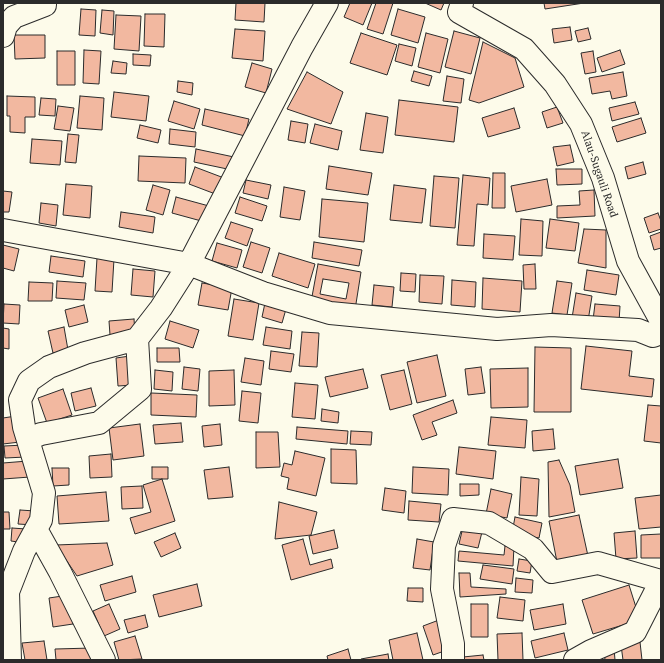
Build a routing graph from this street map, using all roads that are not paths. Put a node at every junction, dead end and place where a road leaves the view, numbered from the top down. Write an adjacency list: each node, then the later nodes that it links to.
1 (45, 3): 4 (street)
2 (327, 3): 6 (street)
3 (462, 3): 7 (street, Alau-Sugauli Road)
4 (3, 36)
5 (3, 230): 6 (street)
6 (189, 264): 8 (street); 9 (street)
7 (661, 321)
8 (661, 333)
9 (137, 339): 10 (street); 11 (street)
10 (12, 402): 11 (street)
11 (28, 439): 12 (street)
12 (36, 529): 14 (street); 15 (street)
13 (661, 581): 16 (street); 17 (street)
14 (10, 660)
15 (104, 660)
16 (453, 660)
17 (576, 660)

